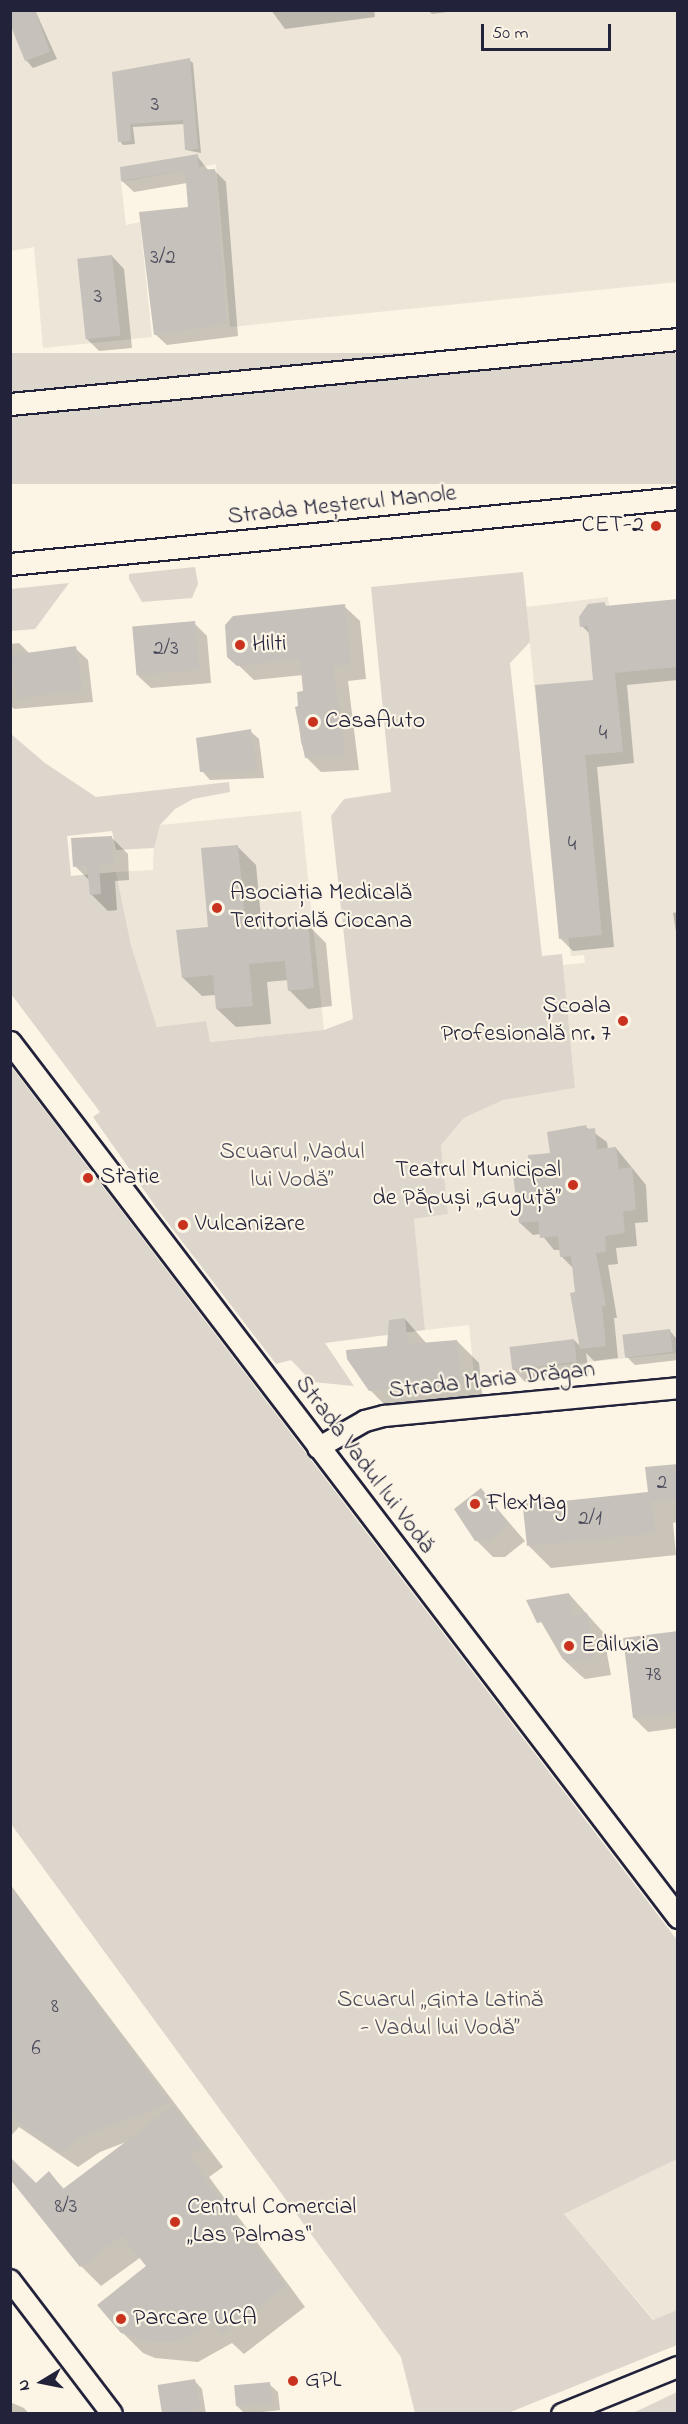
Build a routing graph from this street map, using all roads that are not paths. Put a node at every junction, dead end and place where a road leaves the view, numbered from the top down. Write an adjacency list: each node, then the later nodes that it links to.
1 (678, 339): 2 (main road)
2 (10, 404)
3 (678, 498): 4 (main road, Strada Meșterul Manole)
4 (10, 564)
5 (10, 1042): 7 (main road, Strada Vadul lui Vodă)
6 (678, 1388): 7 (main road, Strada Maria Drăgan)
7 (318, 1448): 8 (main road, Strada Vadul lui Vodă)
8 (678, 1917)
9 (10, 2280): 11 (main road)
10 (678, 2367): 12 (main road)
11 (112, 2414)
12 (562, 2414)

